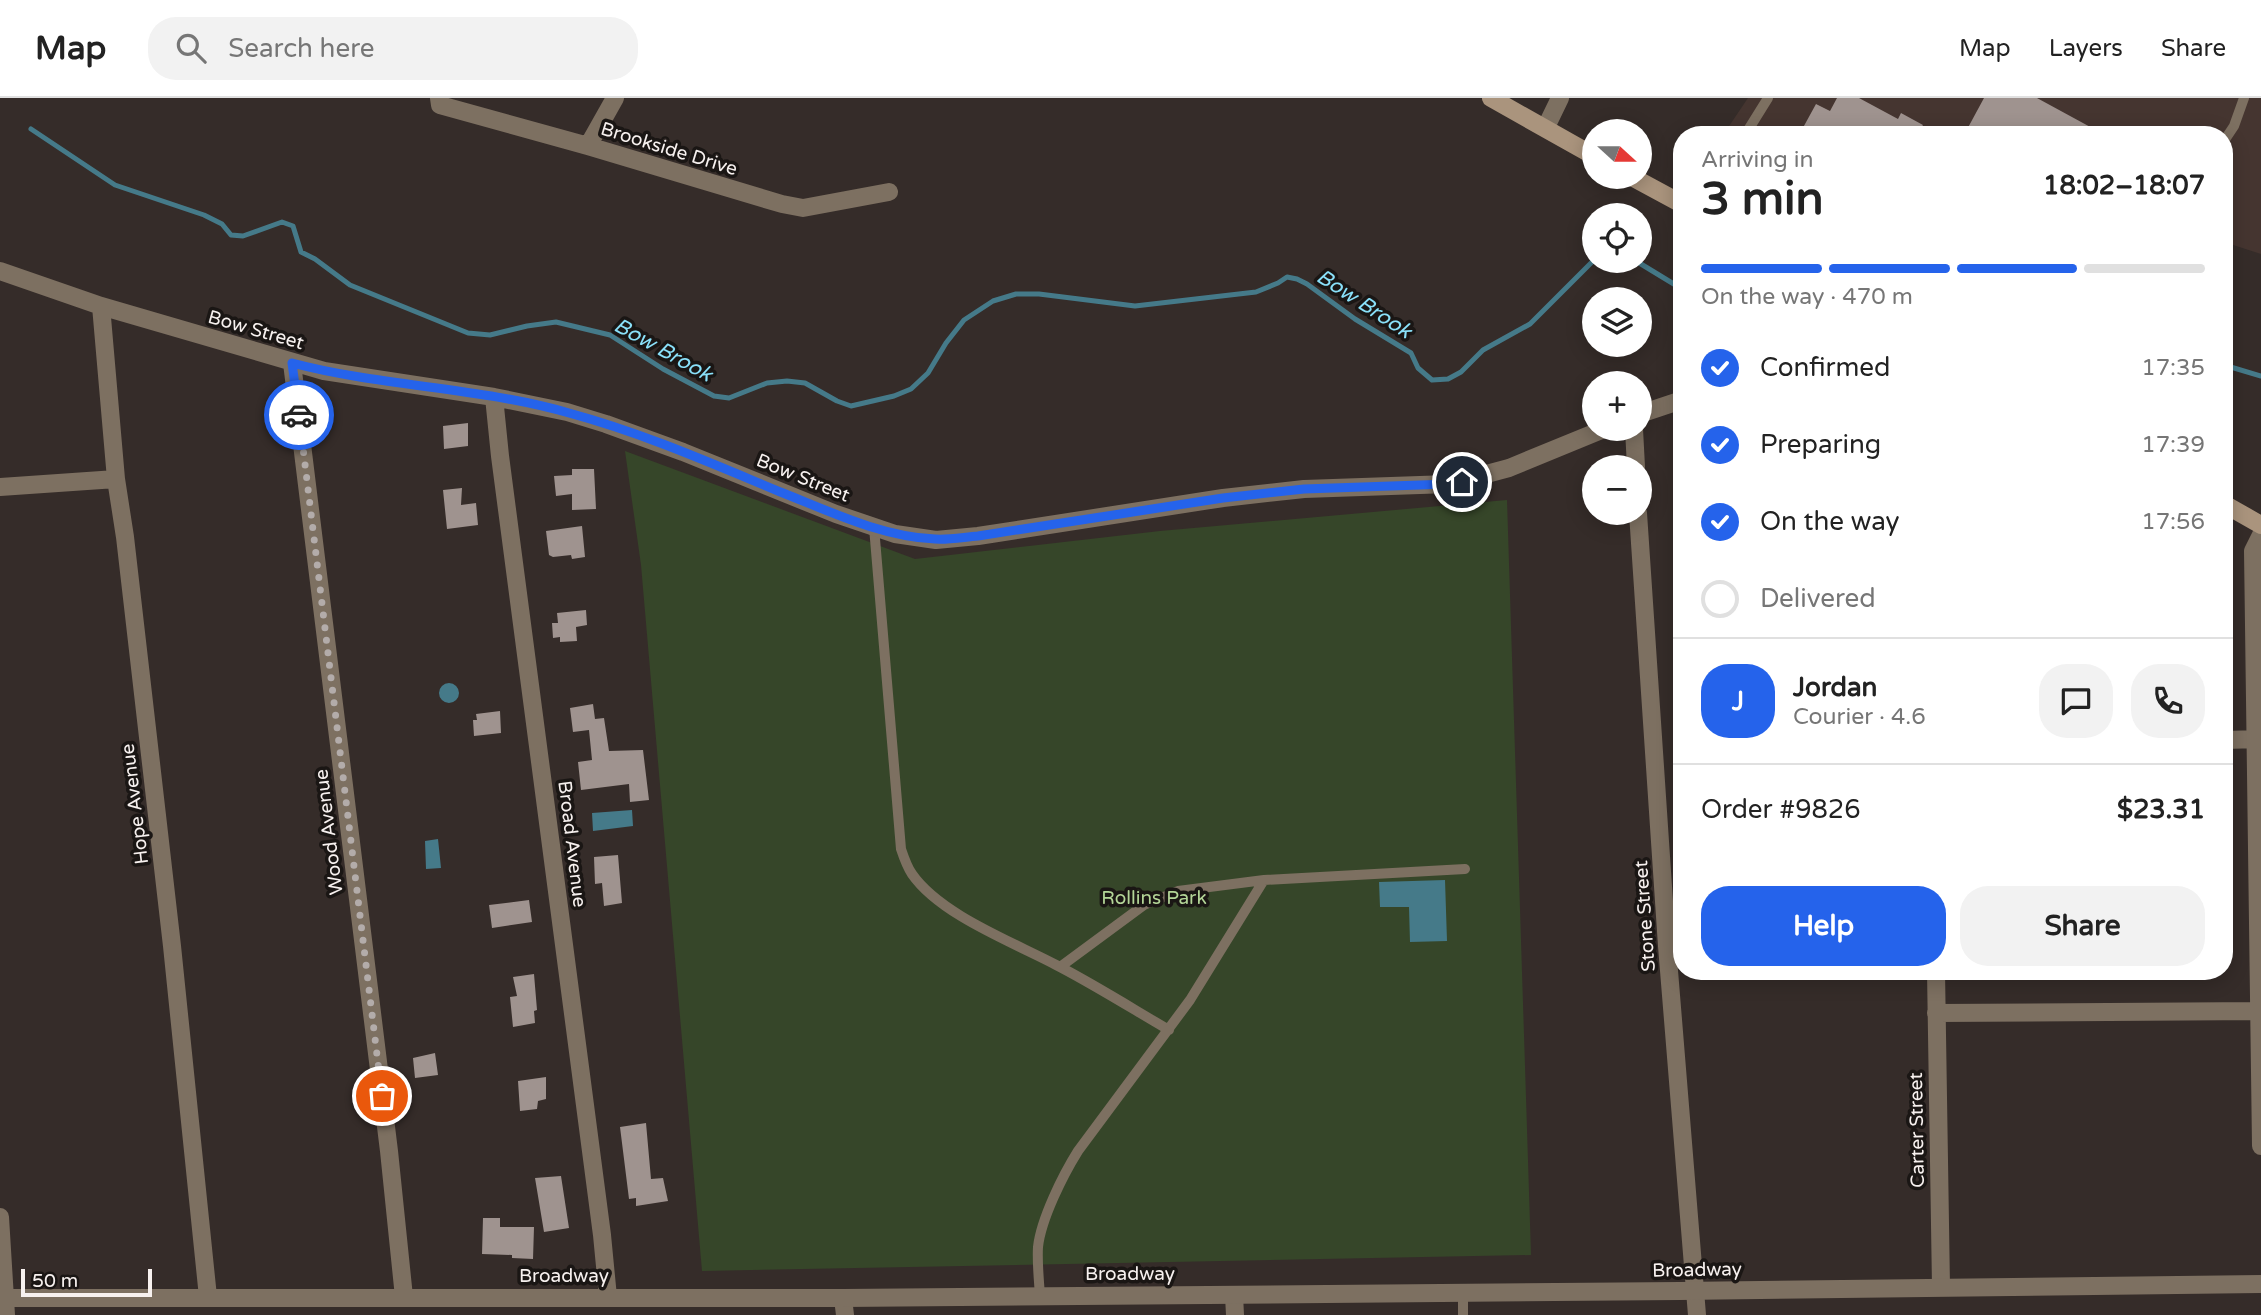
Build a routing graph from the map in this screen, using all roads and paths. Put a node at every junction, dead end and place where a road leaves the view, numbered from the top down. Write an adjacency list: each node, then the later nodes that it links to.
1 (615, 98): 10 (street)
2 (1491, 98): 8 (main road)
3 (1560, 98): 8 (street)
4 (1768, 98): 7 (lane)
5 (2244, 98): 9 (lane)
6 (439, 102): 10 (street, Brookside Drive)
7 (1750, 126)
8 (1546, 127): 11 (main road)
9 (2233, 128)
10 (588, 146): 13 (street, Brookside Drive)
11 (1582, 149)
12 (1652, 188): 14 (main road)
13 (889, 192)
14 (1673, 199)
15 (0, 271): 16 (street, Bow Street)
16 (101, 306): 17 (street, Bow Street); 22 (street, Hope Avenue)
17 (292, 363): 18 (street, Bow Street); 47 (street, Wood Avenue)
18 (494, 397): 27 (street, Bow Street); 48 (street, Broad Avenue)
19 (1673, 403): 20 (street)
20 (1652, 411)
21 (1582, 438): 27 (street, Bow Street)
22 (116, 479): 23 (street); 46 (street, Hope Avenue)
23 (0, 487)
24 (2233, 509): 26 (main road)
25 (1640, 525): 42 (street, Stone Street)
26 (2261, 525)
27 (874, 527): 33 (lane)
28 (2261, 535): 29 (street)
29 (2259, 739): 30 (street); 35 (street)
30 (2233, 740)
31 (1465, 869): 32 (lane)
32 (1264, 880): 33 (lane); 37 (lane)
33 (1060, 967): 37 (lane)
34 (1936, 980): 36 (street, Carter Street)
35 (2260, 1011): 36 (street); 38 (street)
36 (1936, 1013): 41 (street, Carter Street)
37 (1169, 1030): 45 (lane)
38 (2261, 1146)
39 (0, 1217): 49 (street)
40 (2261, 1284): 41 (street, Broadway)
41 (1941, 1287): 42 (street, Broadway)
42 (1694, 1291): 43 (street, Broadway); 53 (street, Stone Street)
43 (1463, 1292): 44 (street, Broadway); 52 (lane)
44 (1234, 1295): 45 (street, Broadway); 51 (street)
45 (1040, 1296): 50 (street, Broadway)
46 (208, 1297): 47 (street, Broadway); 49 (street, Broadway)
47 (404, 1297): 48 (street, Broadway)
48 (608, 1297): 50 (street, Broadway)
49 (4, 1304)
50 (844, 1306)
51 (1234, 1315)
52 (1463, 1315)
53 (1697, 1315)

